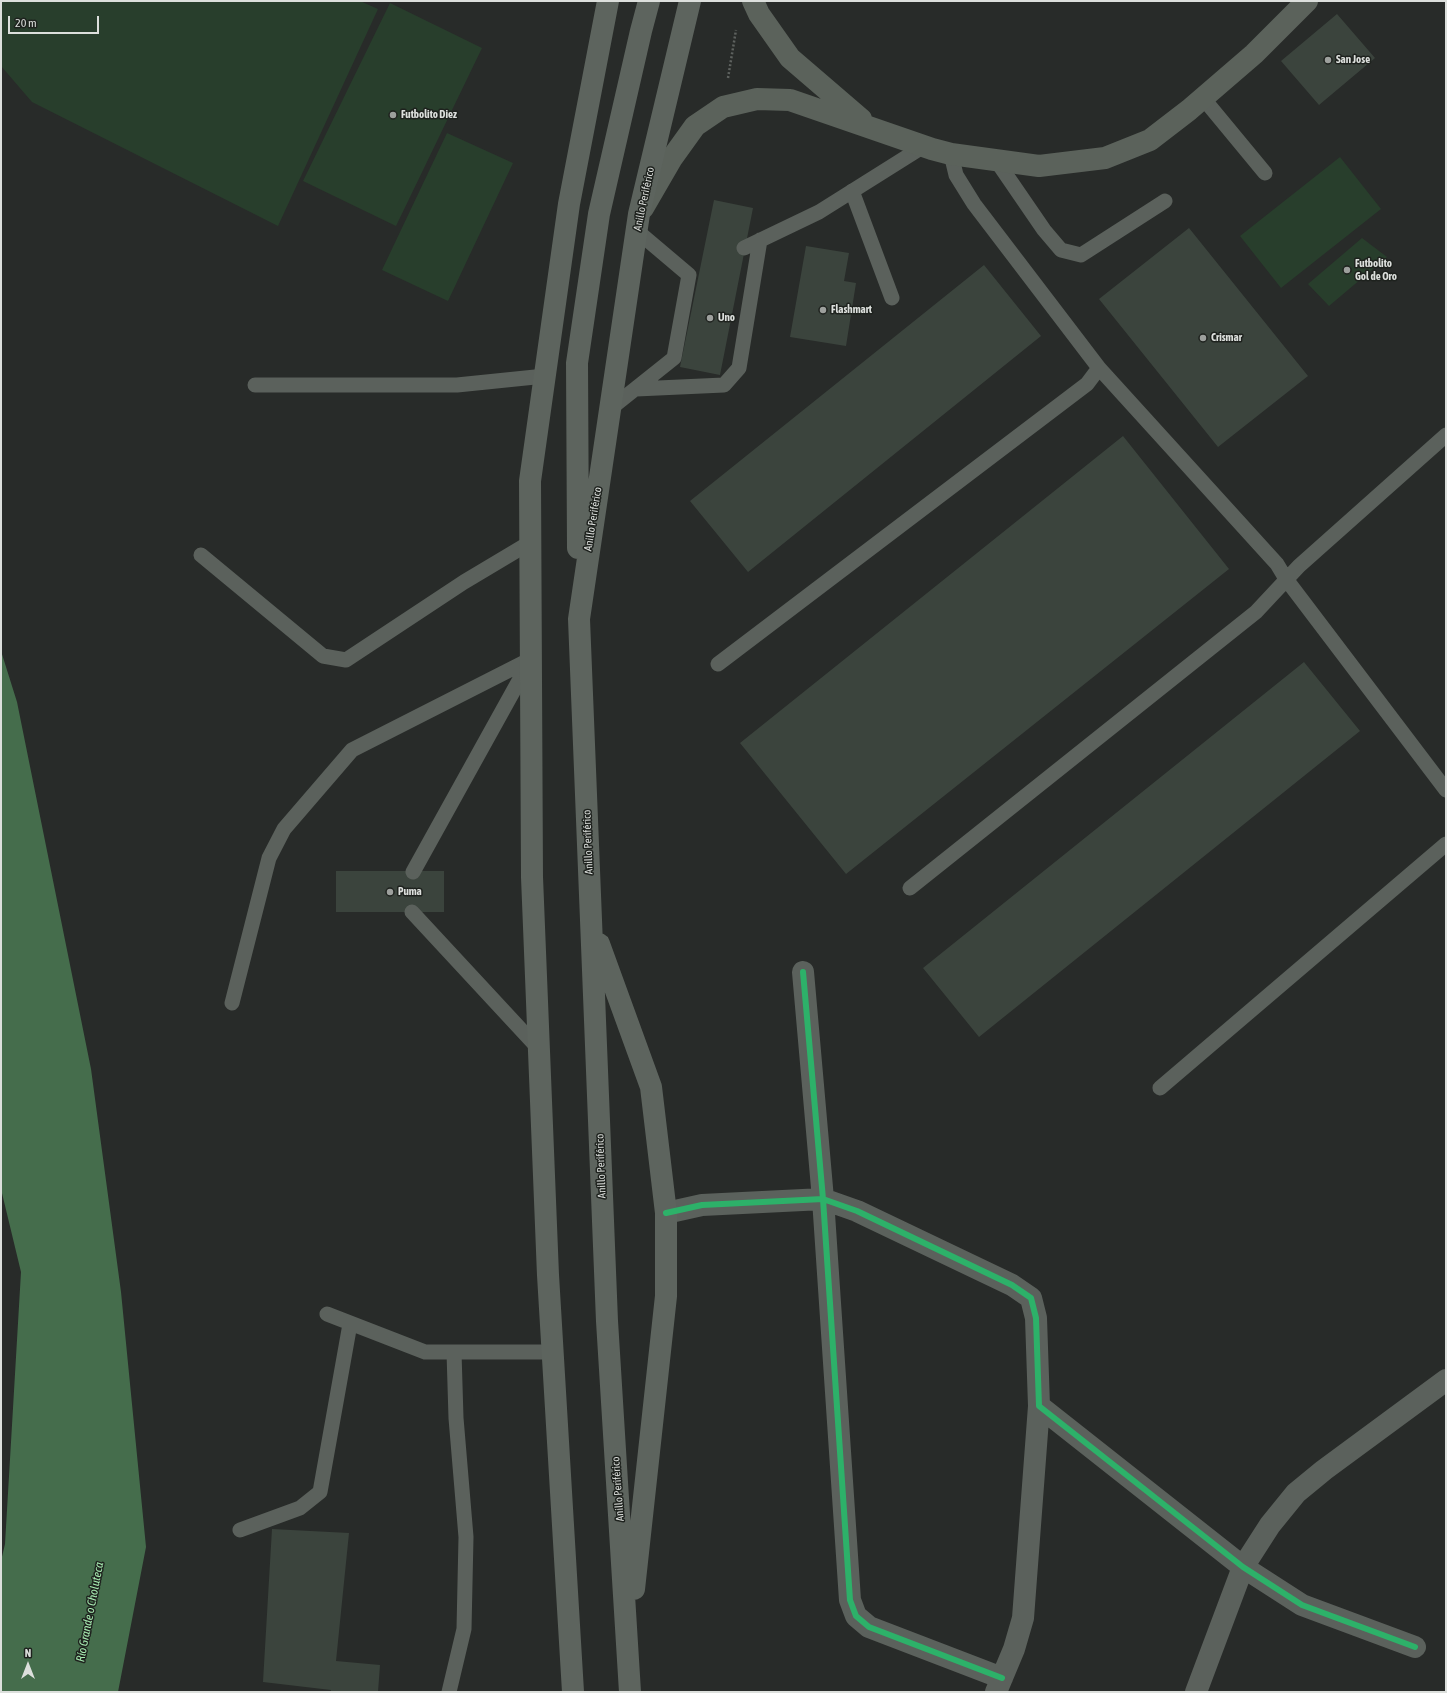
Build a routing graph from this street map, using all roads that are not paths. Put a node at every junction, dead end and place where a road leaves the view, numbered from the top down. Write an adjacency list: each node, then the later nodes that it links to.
1 (608, 1): 19 (highway)
2 (649, 1): 27 (highway)
3 (690, 1): 14 (highway, Anillo Periférico)
4 (754, 1): 7 (main road)
5 (1307, 1): 6 (main road)
6 (1204, 98): 10 (main road); 11 (lane)
7 (871, 127): 8 (main road); 14 (main road)
8 (924, 146): 9 (main road); 12 (lane)
9 (951, 154): 10 (main road); 18 (lane)
10 (996, 160): 13 (lane)
11 (1265, 173)
12 (852, 191): 15 (lane); 17 (lane)
13 (1165, 201)
14 (638, 223): 21 (lane); 22 (highway, Anillo Periférico)
15 (760, 240): 16 (lane); 21 (lane)
16 (744, 248)
17 (892, 298)
18 (1099, 368): 26 (lane); 29 (lane)
19 (545, 376): 20 (lane); 24 (highway)
20 (255, 385)
21 (636, 389): 22 (lane)
22 (610, 409): 27 (highway, Anillo Periférico)
23 (1446, 435): 26 (lane)
24 (531, 542): 25 (lane); 28 (highway)
25 (200, 555)
26 (1286, 579): 30 (lane); 33 (lane)
27 (578, 619): 35 (highway, Anillo Periférico)
28 (531, 659): 32 (lane); 37 (lane); 38 (highway)
29 (718, 664)
30 (1446, 790)
31 (1446, 844): 39 (lane)
32 (413, 872)
33 (910, 888)
34 (412, 912): 38 (lane)
35 (592, 924): 41 (highway); 51 (highway, Anillo Periférico)
36 (803, 972): 40 (street)
37 (232, 1003)
38 (539, 1049): 45 (highway)
39 (1160, 1088)
40 (824, 1199): 41 (street); 47 (street); 52 (street)
41 (666, 1213): 51 (highway)
42 (327, 1314): 43 (lane)
43 (350, 1324): 44 (lane); 48 (lane)
44 (454, 1352): 45 (lane); 53 (lane)
45 (553, 1352): 54 (highway)
46 (1446, 1380): 49 (street)
47 (1040, 1406): 49 (street); 52 (street)
48 (240, 1530)
49 (1243, 1567): 50 (street); 56 (street)
50 (1415, 1647)
51 (628, 1648): 55 (highway, Anillo Periférico)
52 (999, 1685)
53 (450, 1692)
54 (573, 1692)
55 (630, 1692)
56 (1196, 1692)

